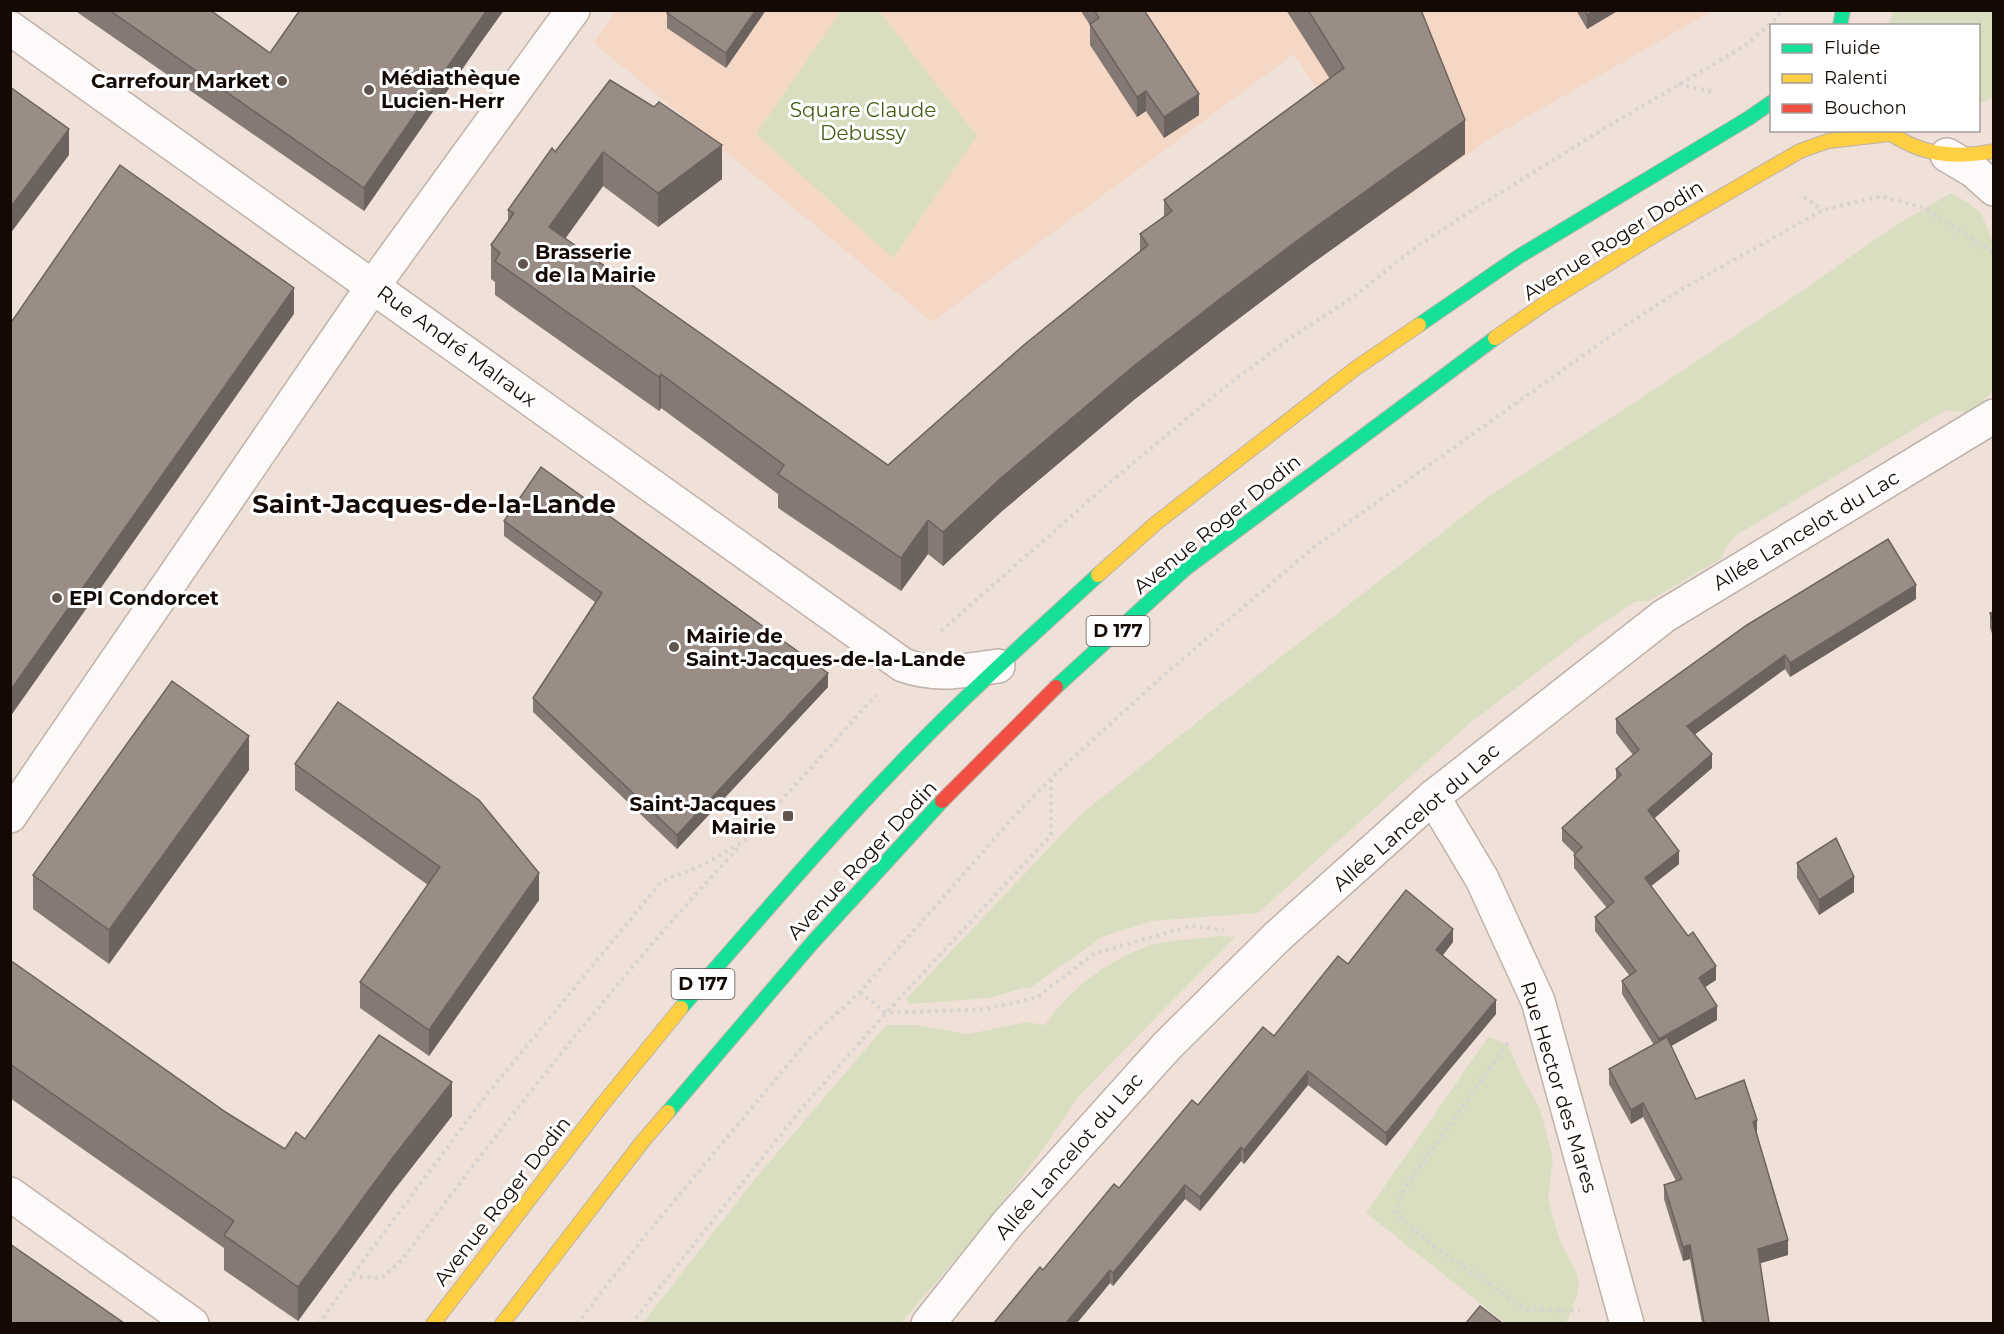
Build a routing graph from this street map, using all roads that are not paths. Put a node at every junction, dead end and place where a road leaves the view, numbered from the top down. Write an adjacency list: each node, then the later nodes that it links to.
1 (573, 10): 8 (street)
2 (10, 28): 8 (street, Rue André Malraux)
3 (1770, 103): 10 (main road, Avenue Roger Dodin / D 177)
4 (1888, 132): 6 (main road); 17 (main road, Avenue Roger Dodin / D 177)
5 (1994, 151): 6 (main road)
6 (1947, 155): 7 (street)
7 (1994, 189)
8 (374, 286): 10 (street, Rue André Malraux); 12 (street)
9 (1994, 416): 11 (street, Allée Lancelot du Lac)
10 (998, 666): 16 (main road, Avenue Roger Dodin / D 177)
11 (1433, 797): 14 (street, Rue Hector des Mares); 18 (street, Allée Lancelot du Lac)
12 (10, 816)
13 (10, 1194): 15 (street)
14 (1622, 1320)
15 (192, 1323)
16 (433, 1323)
17 (502, 1323)
18 (928, 1323)

